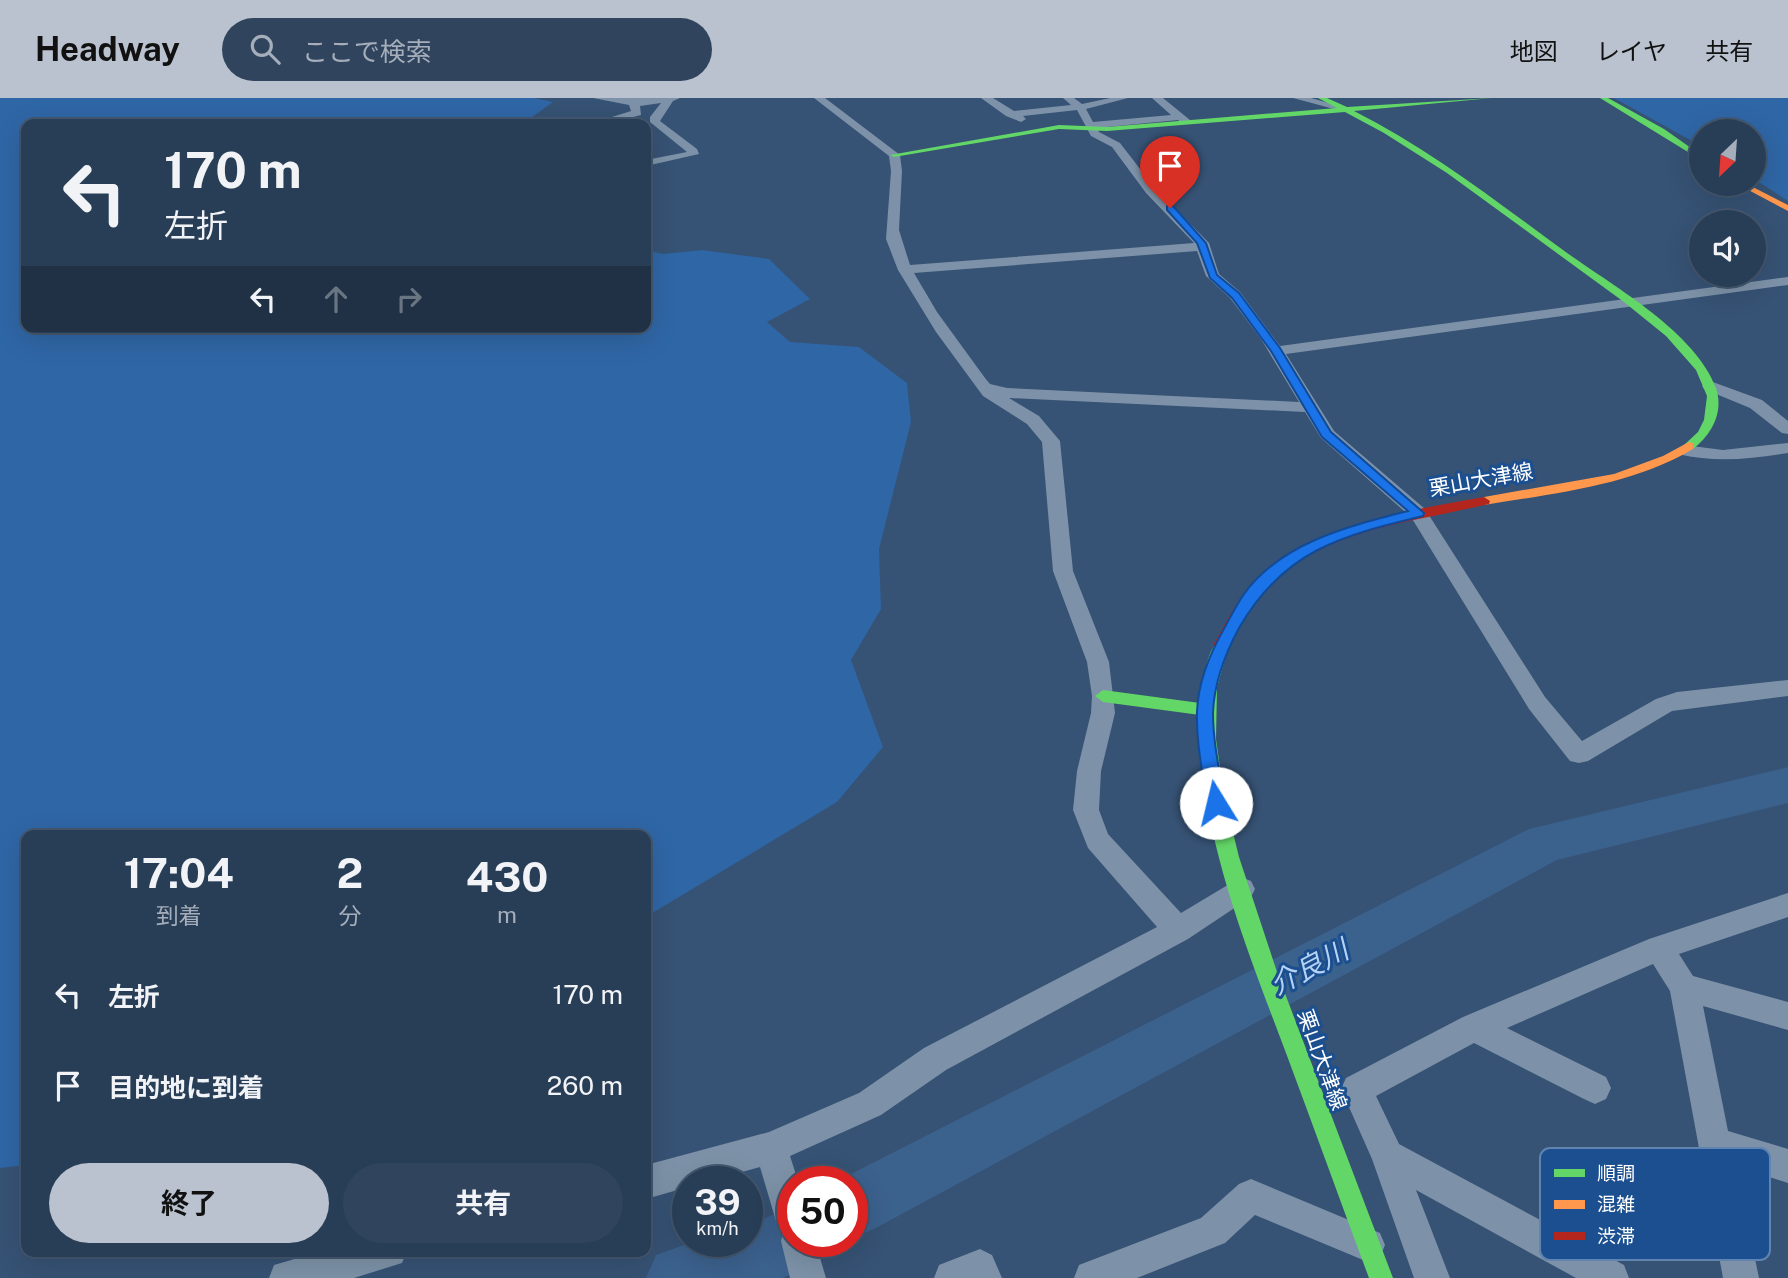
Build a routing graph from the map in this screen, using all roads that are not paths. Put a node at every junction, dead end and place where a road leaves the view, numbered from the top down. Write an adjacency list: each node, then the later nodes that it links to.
1 (598, 98): 14 (street)
2 (672, 98): 14 (street); 25 (street)
3 (819, 98): 24 (street)
4 (1068, 98): 19 (street)
5 (1123, 98): 15 (street)
6 (1157, 98): 20 (street)
7 (1298, 98): 16 (street)
8 (1321, 98): 16 (main road)
9 (1489, 98): 11 (main road)
10 (1603, 98): 23 (main road)
11 (1452, 99): 16 (main road)
12 (990, 101): 13 (street); 17 (street)
13 (1020, 101)
14 (636, 103): 18 (street)
15 (1096, 105): 19 (street); 21 (street)
16 (1349, 110): 20 (main road); 31 (main road)
17 (1010, 114): 19 (street); 22 (street)
18 (614, 119)
19 (1087, 119): 21 (main road); 22 (main road); 28 (street)
20 (1183, 120): 21 (main road)
21 (1139, 123)
22 (1040, 126): 24 (main road)
23 (1689, 150)
24 (894, 155): 29 (street)
25 (651, 162)
26 (1764, 196): 27 (main road)
27 (1788, 208)
28 (1203, 246): 29 (street); 32 (street)
29 (905, 270): 34 (street)
30 (1788, 281): 31 (street)
31 (1629, 303): 32 (street); 33 (main road)
32 (1276, 351): 35 (street)
33 (1710, 386): 36 (street); 38 (main road, 栗山大津線)
34 (985, 388): 35 (street); 41 (street)
35 (1308, 407): 39 (street)
36 (1788, 429)
37 (1788, 448): 38 (street)
38 (1684, 450): 39 (main road, 栗山大津線)
39 (1418, 513): 40 (street); 42 (main road, 栗山大津線)
40 (1788, 688)
41 (1103, 696): 42 (main road); 45 (street)
42 (1205, 710): 43 (main road, 栗山大津線)
43 (1244, 901): 45 (street); 61 (main road, 栗山大津線)
44 (1788, 905): 46 (street)
45 (1178, 930): 56 (street)
46 (1658, 948): 47 (street); 49 (street)
47 (1684, 987): 48 (street); 51 (street)
48 (1788, 1016)
49 (1474, 1027): 50 (street); 54 (street)
50 (1595, 1088)
51 (1715, 1143): 52 (street); 53 (street)
52 (1716, 1148)
53 (1731, 1148)
54 (1387, 1156): 60 (street); 72 (street)
55 (1770, 1160): 58 (street)
56 (776, 1163): 57 (street); 59 (street)
57 (777, 1166)
58 (1788, 1166)
59 (651, 1181)
60 (1540, 1239)
61 (1369, 1245): 70 (street); 71 (main road, 栗山大津線)
62 (367, 1257): 66 (street)
63 (802, 1257): 67 (street)
64 (1578, 1260): 73 (street)
65 (1738, 1260): 74 (street)
66 (287, 1278)
67 (808, 1278)
68 (952, 1278): 69 (street)
69 (984, 1278)
70 (1092, 1278)
71 (1381, 1278)
72 (1432, 1278)
73 (1611, 1278)
74 (1741, 1278)

